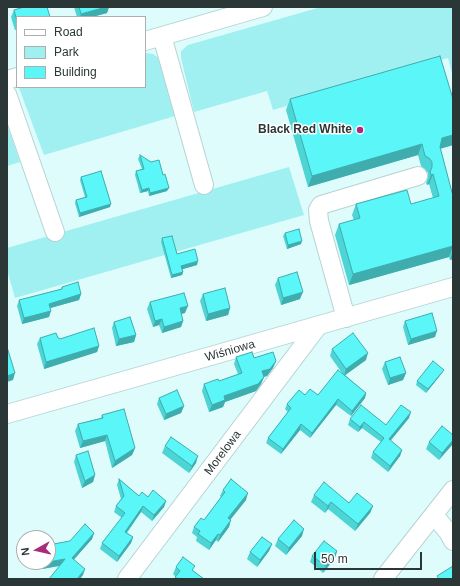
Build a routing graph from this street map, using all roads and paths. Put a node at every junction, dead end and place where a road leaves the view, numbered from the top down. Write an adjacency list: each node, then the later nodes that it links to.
1 (263, 7): 2 (street)
2 (153, 38): 5 (street)
3 (7, 94): 6 (street)
4 (418, 176): 8 (street)
5 (204, 185)
6 (56, 232)
7 (453, 287): 8 (street, Wiśniowa)
8 (346, 318): 9 (street, Wiśniowa)
9 (318, 326): 10 (street, Wiśniowa); 14 (street, Morelowa)
10 (7, 414)
11 (453, 490): 12 (street)
12 (434, 515): 13 (street); 15 (street)
13 (453, 541)
14 (127, 579)
15 (383, 579)

